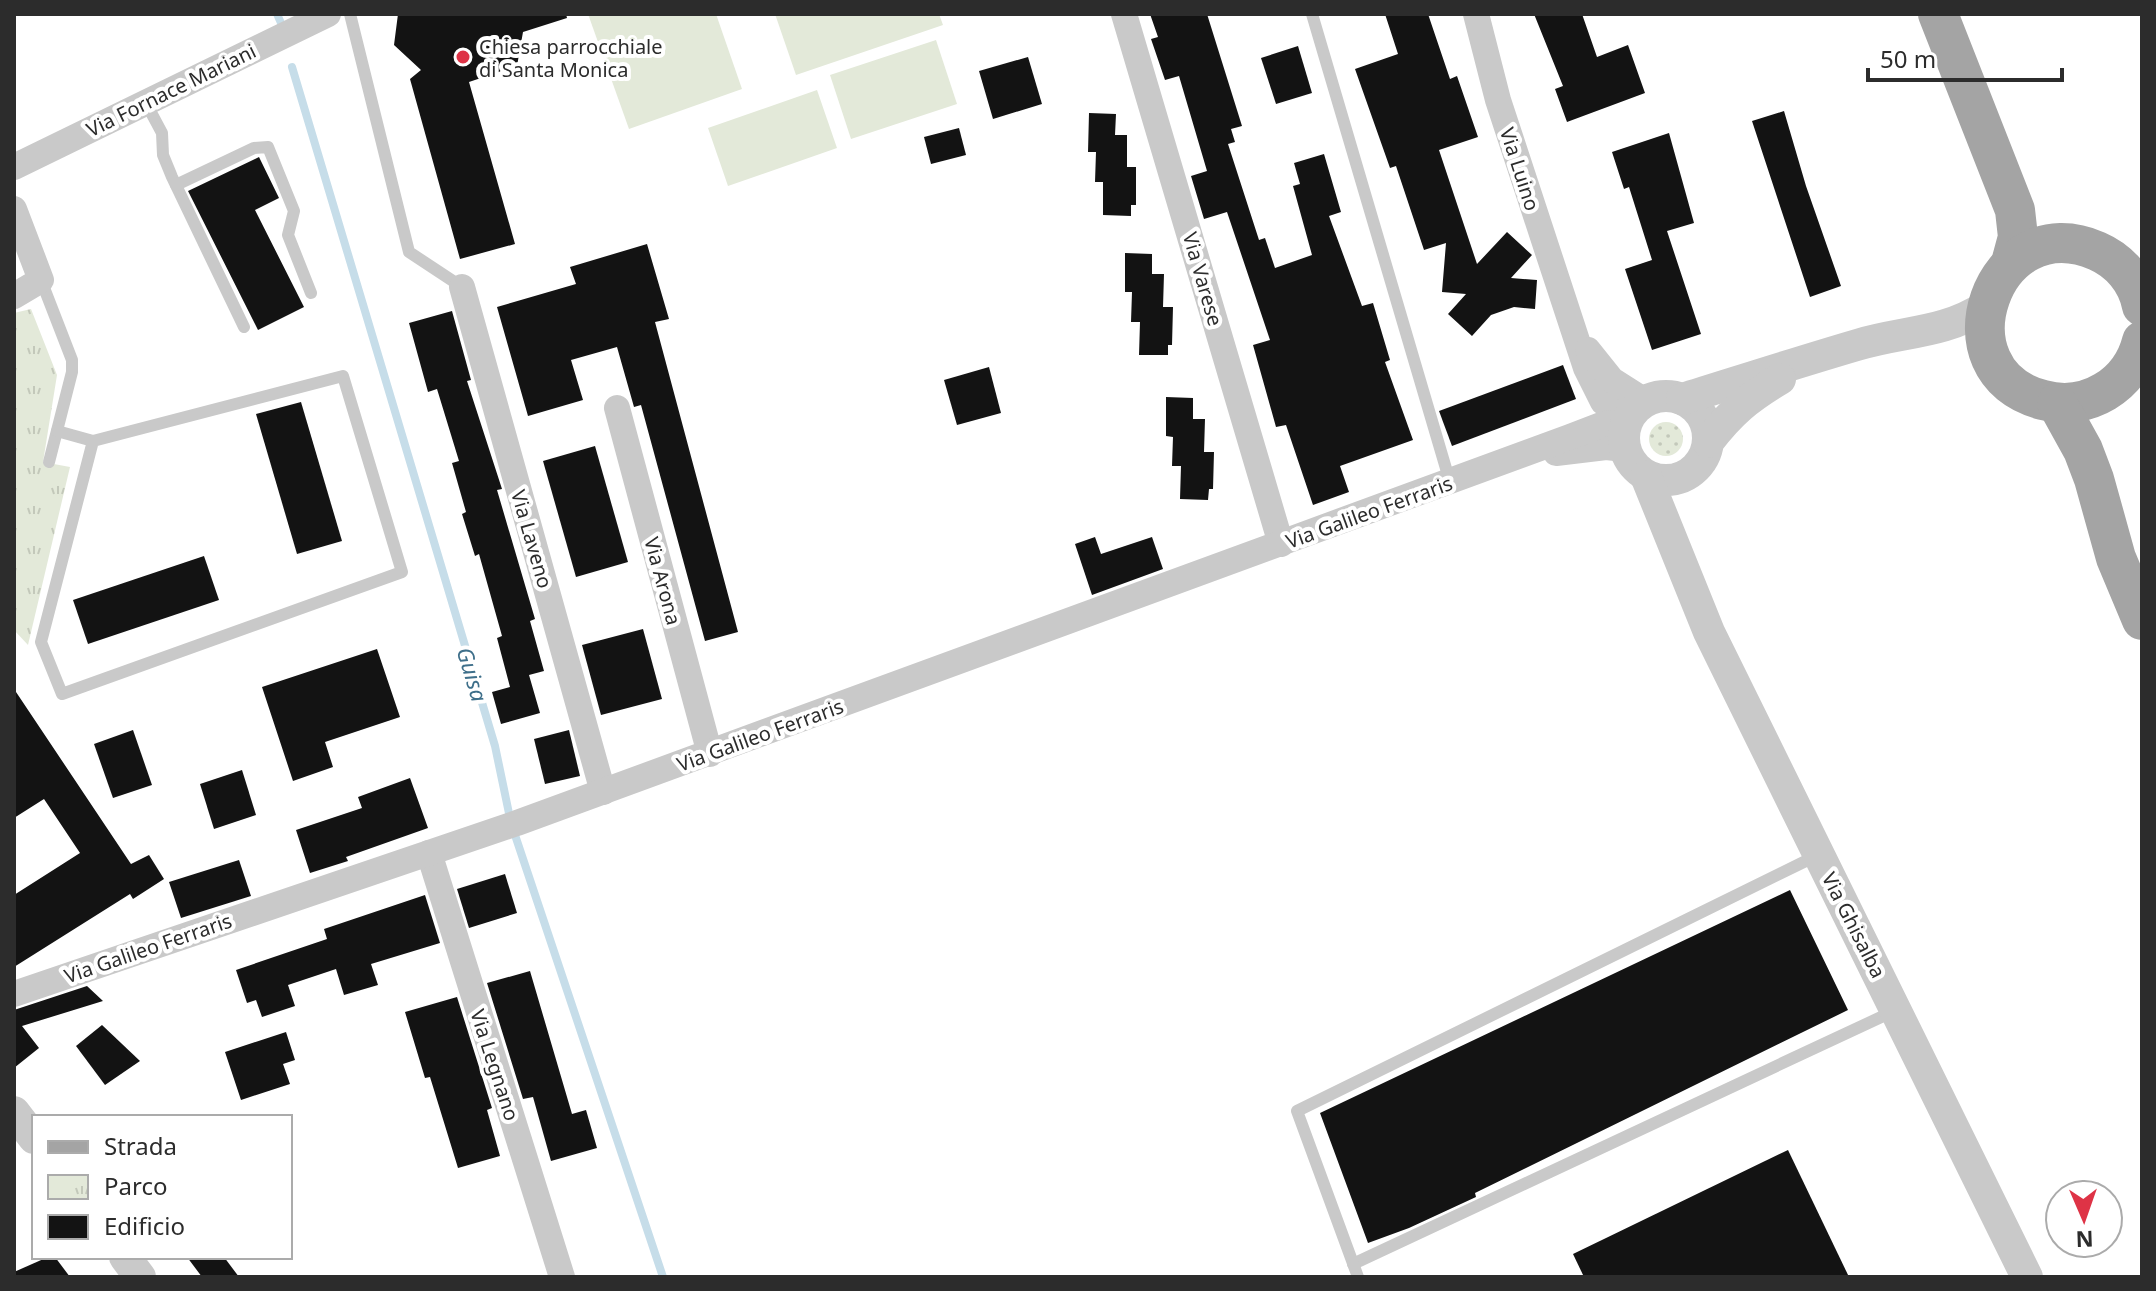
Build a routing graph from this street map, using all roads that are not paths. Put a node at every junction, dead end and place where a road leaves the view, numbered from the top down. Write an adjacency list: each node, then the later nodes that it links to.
1 (328, 14): 7 (street, Via Fornace Mariani)
2 (350, 14): 16 (lane)
3 (1124, 14): 39 (street, Via Varese)
4 (1312, 14): 38 (lane)
5 (1476, 14): 30 (street, Via Luino)
6 (1938, 14): 9 (main road)
7 (146, 103): 8 (street, Via Fornace Mariani); 10 (lane)
8 (14, 167)
9 (2005, 180): 12 (main road); 13 (main road)
10 (176, 185): 17 (lane); 21 (lane)
11 (14, 209): 15 (street)
12 (2070, 244): 13 (main road); 14 (main road)
13 (2011, 263): 20 (main road)
14 (2131, 266): 19 (main road)
15 (41, 280): 18 (street); 31 (lane)
16 (462, 287): 43 (street, Via Laveno)
17 (311, 293)
18 (14, 296)
19 (2142, 306)
20 (1985, 307): 22 (street); 24 (main road)
21 (244, 327)
22 (1925, 332): 24 (street); 25 (street)
23 (2142, 341): 26 (main road)
24 (1991, 357): 28 (main road)
25 (1810, 361): 27 (street); 33 (street)
26 (2107, 391): 28 (main road); 37 (main road)
27 (1682, 399): 30 (street); 33 (street)
28 (2057, 403): 37 (main road)
29 (617, 408): 42 (street, Via Arona)
30 (1631, 423): 36 (street); 38 (street, Via Galileo Ferraris)
31 (57, 431): 32 (lane); 34 (lane)
32 (93, 441): 32 (lane)
33 (1708, 442): 35 (street)
34 (49, 462)
35 (1692, 471): 36 (street); 40 (street, Via Ghisalba)
36 (1646, 476): 40 (street, Via Ghisalba)
37 (2094, 479): 41 (main road)
38 (1450, 482): 39 (street, Via Galileo Ferraris)
39 (1281, 544): 42 (street, Via Galileo Ferraris)
40 (1687, 571): 45 (street, Via Ghisalba)
41 (2142, 620)
42 (710, 754): 43 (street, Via Galileo Ferraris)
43 (603, 792): 44 (street, Via Galileo Ferraris)
44 (429, 853): 46 (street, Via Galileo Ferraris); 53 (street, Via Legnano)
45 (1818, 855): 47 (street, Via Ghisalba); 51 (lane)
46 (14, 994)
47 (1896, 1010): 51 (lane); 55 (street, Via Ghisalba)
48 (14, 1112): 49 (street)
49 (32, 1135)
50 (126, 1259): 52 (street)
51 (1353, 1264): 54 (lane)
52 (140, 1277)
53 (562, 1277)
54 (1358, 1277)
55 (2027, 1277)

